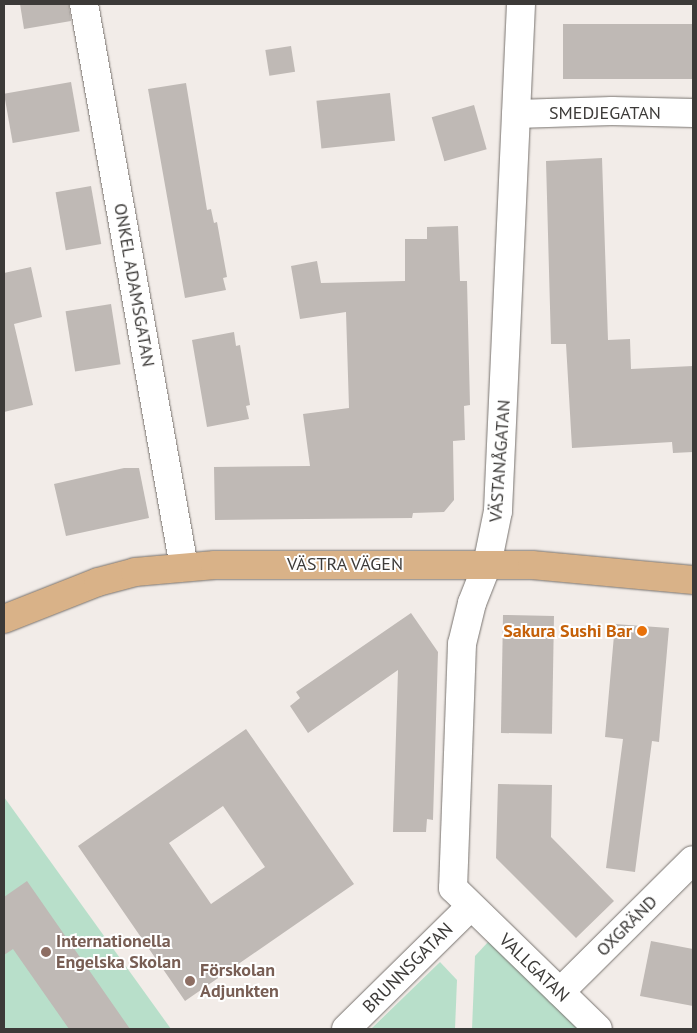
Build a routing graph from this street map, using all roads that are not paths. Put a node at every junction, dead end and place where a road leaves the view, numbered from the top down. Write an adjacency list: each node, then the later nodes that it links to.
1 (84, 4): 6 (street, ONKEL ADAMSGATAN)
2 (521, 4): 4 (street, VÄSTANÅGATAN)
3 (693, 113): 4 (street, SMEDJEGATAN)
4 (516, 114): 5 (street, VÄSTANÅGATAN)
5 (487, 565): 6 (main road, VÄSTRA VÄGEN); 7 (main road, VÄSTRA VÄGEN); 10 (street, VÄSTANÅGATAN)
6 (184, 567): 8 (main road, VÄSTRA VÄGEN)
7 (693, 580)
8 (4, 619)
9 (693, 860): 11 (street, OXGRÄND)
10 (471, 906): 11 (street, VALLGATAN); 12 (street, BRUNNSGATAN)
11 (560, 992): 13 (street, VALLGATAN)
12 (346, 1029)
13 (598, 1029)

